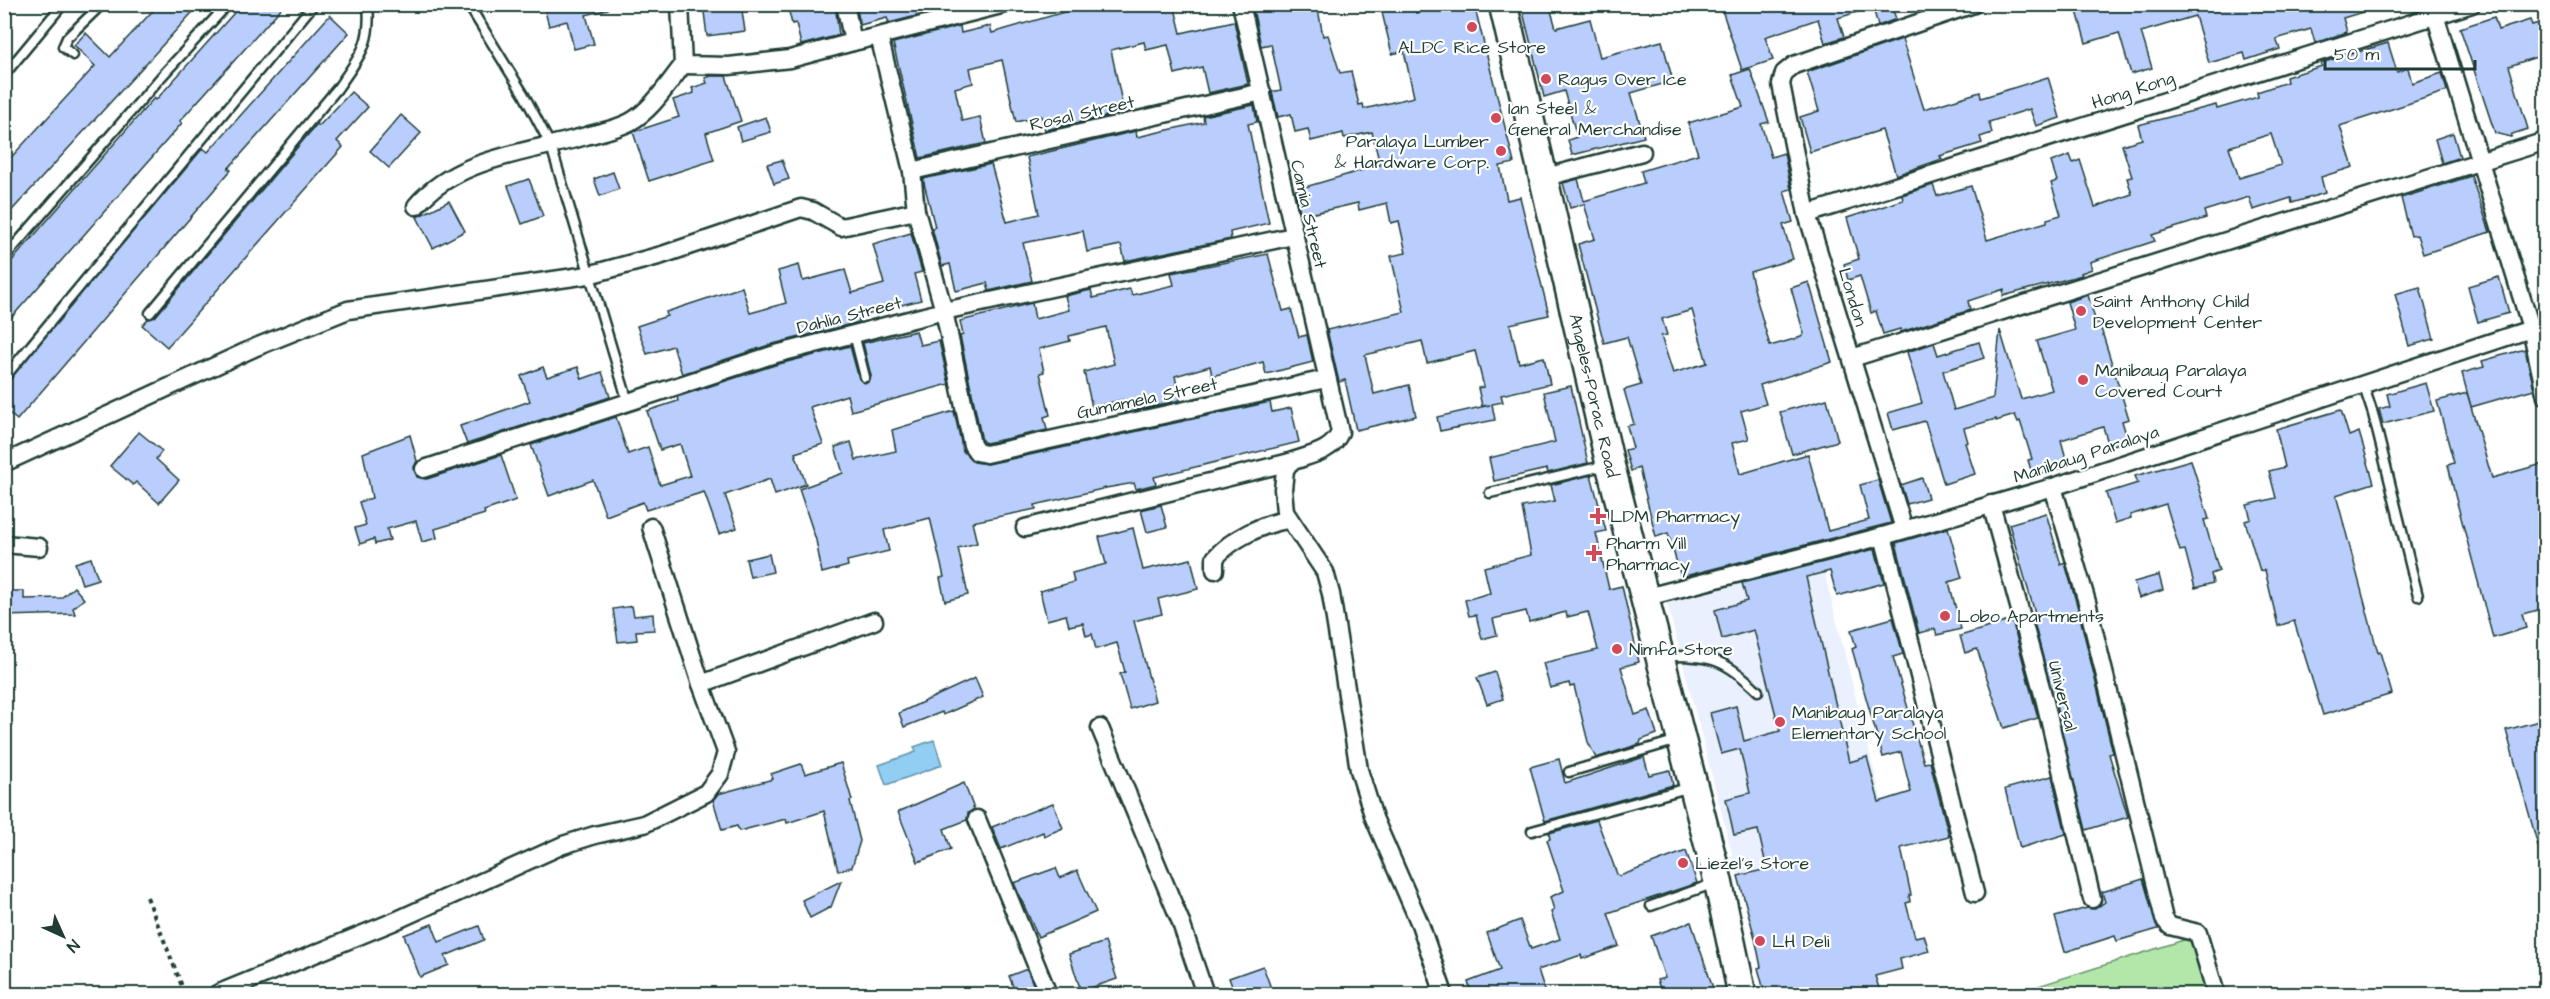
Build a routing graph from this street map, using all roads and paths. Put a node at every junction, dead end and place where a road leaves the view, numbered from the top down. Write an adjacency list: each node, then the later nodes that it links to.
1 (63, 4): 20 (lane)
2 (102, 4): 18 (lane)
3 (228, 4): 32 (lane)
4 (314, 4): 40 (lane)
5 (368, 4): 35 (lane)
6 (468, 4): 23 (lane)
7 (680, 4): 19 (street)
8 (845, 4): 17 (street)
9 (1005, 4): 16 (street)
10 (1241, 4): 21 (street, Camia Street)
11 (1503, 4): 27 (main road, Angeles-Porac Road)
12 (1974, 4): 15 (street)
13 (2472, 4): 14 (street, Hong Kong)
14 (2433, 9): 25 (street); 30 (street, Hong Kong)
15 (1924, 12): 30 (street, London)
16 (879, 36): 17 (street); 26 (street)
17 (853, 42): 19 (street)
18 (73, 55)
19 (683, 65): 23 (street)
20 (4, 75)
21 (1262, 92): 26 (street, Rosal Street); 31 (street, Camia Street)
22 (2546, 141): 25 (street)
23 (551, 146): 28 (street); 33 (lane)
24 (1642, 152): 27 (street)
25 (2480, 161): 36 (street); 38 (street)
26 (912, 171): 29 (street)
27 (1542, 178): 47 (main road, Angeles-Porac Road)
28 (416, 206)
29 (916, 211): 33 (street); 34 (street)
30 (1807, 214): 38 (street, London)
31 (1293, 236): 34 (street, Dahlia Street); 41 (street, Camia Street)
32 (4, 258)
33 (588, 274): 44 (lane); 46 (street)
34 (944, 311): 37 (street, Dahlia Street); 41 (street, Gumamela Street)
35 (150, 313)
36 (2538, 326): 42 (street, Manibaug Paralaya); 43 (street)
37 (854, 334): 39 (lane); 44 (street, Dahlia Street)
38 (1852, 358): 55 (street, London)
39 (865, 377)
40 (4, 378)
41 (1326, 380): 45 (street, Camia Street)
42 (2363, 384): 49 (street, Manibaug Paralaya); 60 (lane)
43 (2546, 397)
44 (628, 402): 48 (street, Dahlia Street)
45 (1290, 462): 52 (street); 54 (street)
46 (4, 463)
47 (1610, 464): 50 (lane); 61 (main road, Angeles-Porac Road)
48 (424, 469)
49 (2053, 487): 51 (street, Manibaug Paralaya); 83 (street)
50 (1490, 493)
51 (1990, 504): 55 (street, Manibaug Paralaya); 75 (street, Universal)
52 (1288, 520): 59 (street); 81 (street)
53 (651, 527): 64 (street)
54 (1025, 528)
55 (1904, 529): 56 (street, Manibaug Paralaya)
56 (1883, 536): 61 (street, Manibaug Paralaya); 73 (street)
57 (4, 544): 58 (street)
58 (39, 547)
59 (1215, 570)
60 (2418, 596)
61 (1647, 597): 63 (main road, Angeles-Porac Road)
62 (874, 621): 64 (street)
63 (1660, 656): 65 (lane); 67 (main road, Angeles-Porac Road)
64 (701, 684): 78 (street)
65 (1758, 691)
66 (1100, 728): 80 (street)
67 (1682, 739): 68 (lane); 69 (main road, Angeles-Porac Road)
68 (1569, 772)
69 (1694, 787): 71 (lane); 72 (main road, Angeles-Porac Road)
70 (977, 819): 79 (street)
71 (1532, 831)
72 (1718, 881): 76 (lane); 82 (main road, Angeles-Porac Road)
73 (1975, 893)
74 (147, 897): 77 (path)
75 (2092, 899)
76 (1651, 906)
77 (185, 994)
78 (217, 994)
79 (1048, 994)
80 (1205, 994)
81 (1444, 994)
82 (1742, 994)
83 (2216, 994)

